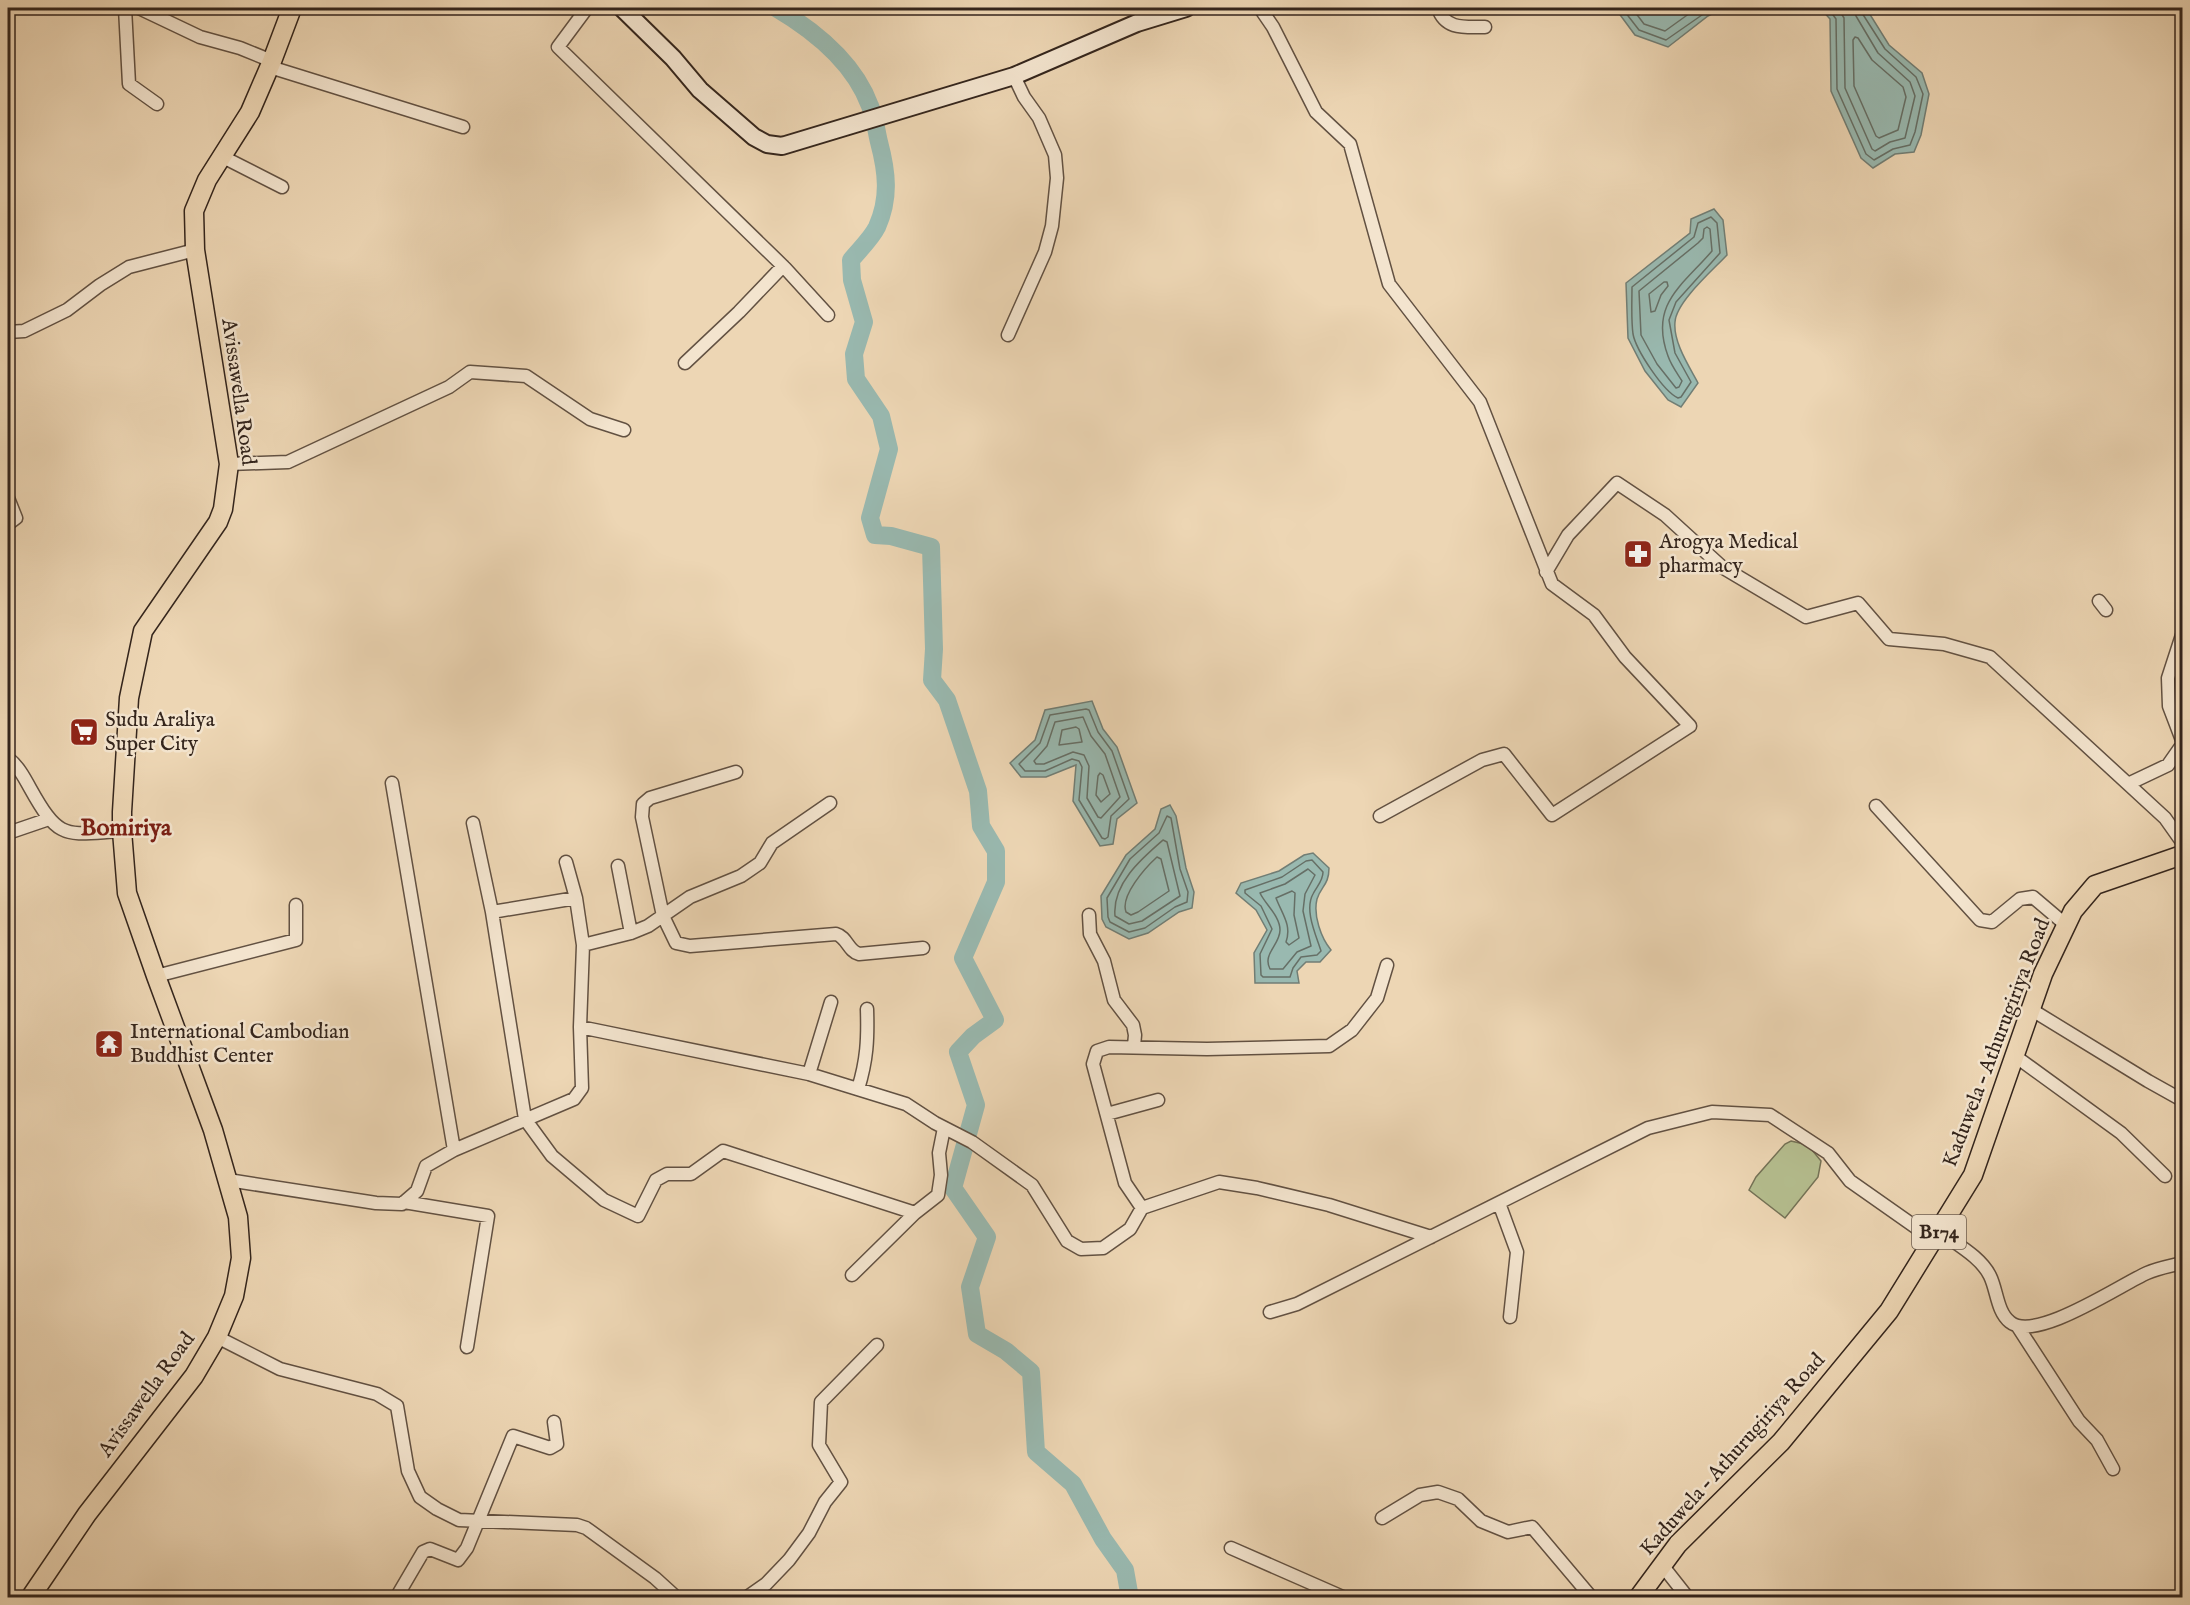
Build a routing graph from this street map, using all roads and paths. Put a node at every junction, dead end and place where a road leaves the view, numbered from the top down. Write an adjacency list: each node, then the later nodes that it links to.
1 (124, 8): 12 (street)
2 (139, 8): 10 (street)
3 (292, 8): 10 (main road, Avissawella Road)
4 (587, 8): 17 (street)
5 (622, 8): 11 (street)
6 (1186, 8): 11 (street)
7 (1260, 8): 26 (street)
8 (1438, 8): 9 (street)
9 (1485, 27)
10 (271, 64): 13 (street); 14 (main road, Avissawella Road)
11 (1014, 76): 20 (street)
12 (157, 104)
13 (463, 127)
14 (223, 157): 15 (street); 16 (main road, Avissawella Road)
15 (282, 187)
16 (195, 250): 19 (street); 23 (main road, Avissawella Road)
17 (783, 266): 18 (street); 21 (street)
18 (828, 315)
19 (8, 332)
20 (1008, 335)
21 (685, 363)
22 (624, 429): 23 (street)
23 (229, 464): 39 (main road, Avissawella Road)
24 (8, 498): 25 (street)
25 (8, 524)
26 (1546, 572): 33 (street); 36 (street)
27 (2182, 635): 28 (street)
28 (2182, 740)
29 (2182, 745): 33 (street)
30 (8, 758): 37 (street)
31 (736, 772): 49 (street)
32 (392, 783): 69 (street)
33 (2128, 784): 41 (street)
34 (830, 803): 49 (street)
35 (1876, 806): 50 (street)
36 (1380, 816)
37 (49, 819): 39 (street); 40 (street)
38 (474, 823): 47 (street)
39 (122, 831): 55 (main road, Avissawella Road)
40 (8, 833)
41 (2182, 842)
42 (2182, 855): 50 (main road, Kaduwela – Athurugiriya Road / B174)
43 (566, 862): 45 (street)
44 (618, 866): 51 (street)
45 (576, 898): 47 (street); 52 (street)
46 (296, 905): 55 (street)
47 (492, 912): 67 (street)
48 (1089, 915): 60 (street)
49 (663, 916): 51 (street); 53 (street)
50 (2066, 925): 58 (main road, Kaduwela – Athurugiriya Road / B174)
51 (631, 933): 52 (street)
52 (583, 945): 59 (street)
53 (923, 948)
54 (1387, 965): 60 (street)
55 (156, 976): 71 (main road, Avissawella Road)
56 (831, 1002): 62 (street)
57 (867, 1009): 63 (street)
58 (2032, 1010): 61 (main road, Kaduwela – Athurugiriya Road / B174); 65 (street)
59 (580, 1027): 62 (street); 67 (street)
60 (1134, 1046): 66 (street)
61 (2015, 1056): 70 (street); 76 (main road, Kaduwela – Athurugiriya Road / B174)
62 (809, 1074): 63 (street)
63 (858, 1089): 68 (street)
64 (1158, 1100): 66 (street)
65 (2182, 1100)
66 (1107, 1114): 74 (street)
67 (525, 1119): 69 (street); 75 (street)
68 (950, 1130): 74 (street); 75 (street)
69 (454, 1150): 72 (street)
70 (2165, 1176)
71 (228, 1180): 72 (street); 83 (main road, Avissawella Road)
72 (405, 1202): 85 (street)
73 (1499, 1203): 76 (street); 77 (street); 81 (street)
74 (1142, 1209): 77 (street)
75 (915, 1213): 79 (street)
76 (1937, 1235): 82 (street); 91 (main road, Kaduwela – Athurugiriya Road / B174)
77 (1431, 1237): 80 (street)
78 (2182, 1263): 82 (street)
79 (852, 1275)
80 (1270, 1312)
81 (1510, 1317)
82 (2018, 1327): 87 (street)
83 (217, 1337): 89 (street); 92 (main road, Avissawella Road)
84 (877, 1345): 95 (street)
85 (467, 1347)
86 (554, 1422): 89 (street)
87 (2113, 1469)
88 (1382, 1518): 97 (street)
89 (477, 1521): 93 (street); 94 (street)
90 (1231, 1548): 96 (street)
91 (1662, 1565): 98 (main road, Kaduwela – Athurugiriya Road / B174); 99 (street)
92 (30, 1598)
93 (396, 1598)
94 (677, 1598)
95 (746, 1598)
96 (1345, 1598)
97 (1592, 1598)
98 (1638, 1598)
99 (1688, 1598)

